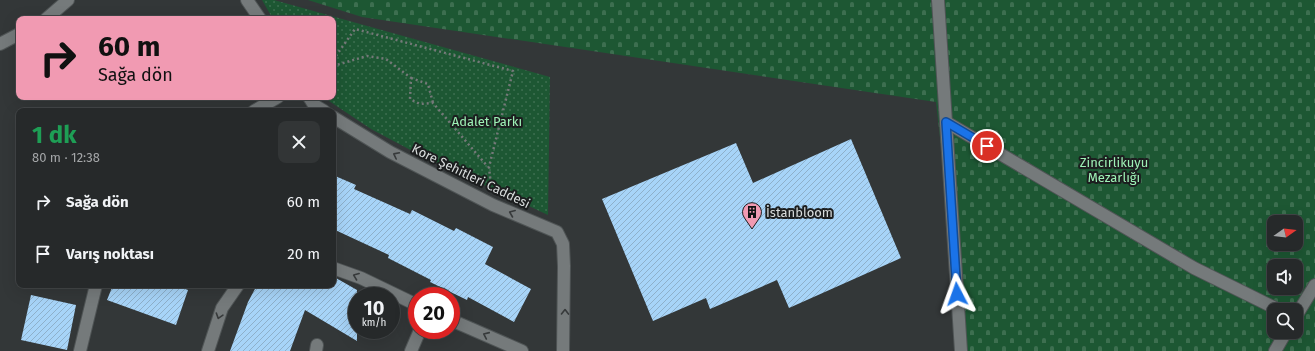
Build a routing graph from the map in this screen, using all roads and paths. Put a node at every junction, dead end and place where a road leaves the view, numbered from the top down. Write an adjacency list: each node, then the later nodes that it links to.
1 (68, 0): 4 (street)
2 (247, 0): 5 (street)
3 (938, 0): 17 (street)
4 (49, 16)
5 (258, 16)
6 (16, 36): 7 (street)
7 (0, 44)
8 (336, 56): 18 (path)
9 (336, 65): 10 (path)
10 (411, 78): 13 (path); 13 (path)
11 (273, 100): 14 (street)
12 (311, 100): 15 (street)
13 (433, 103): 18 (path)
14 (259, 108)
15 (319, 108)
16 (336, 119): 34 (street, Kore Şehitleri Caddesi, one-way to 16)
17 (946, 122): 25 (street); 35 (street)
18 (489, 167): 19 (path)
19 (491, 193)
20 (336, 269): 24 (street, one-way to 20)
21 (1315, 285): 26 (street)
22 (95, 288): 30 (street)
23 (236, 288): 31 (street, one-way to 31)
24 (408, 300)
25 (1267, 304)
26 (1303, 305)
27 (460, 324): 33 (street, one-way to 27)
28 (416, 339): 32 (street)
29 (1282, 339): 36 (street)
30 (80, 351)
31 (208, 351)
32 (411, 351)
33 (522, 351)
34 (563, 351)
35 (961, 351)
36 (1275, 351)

